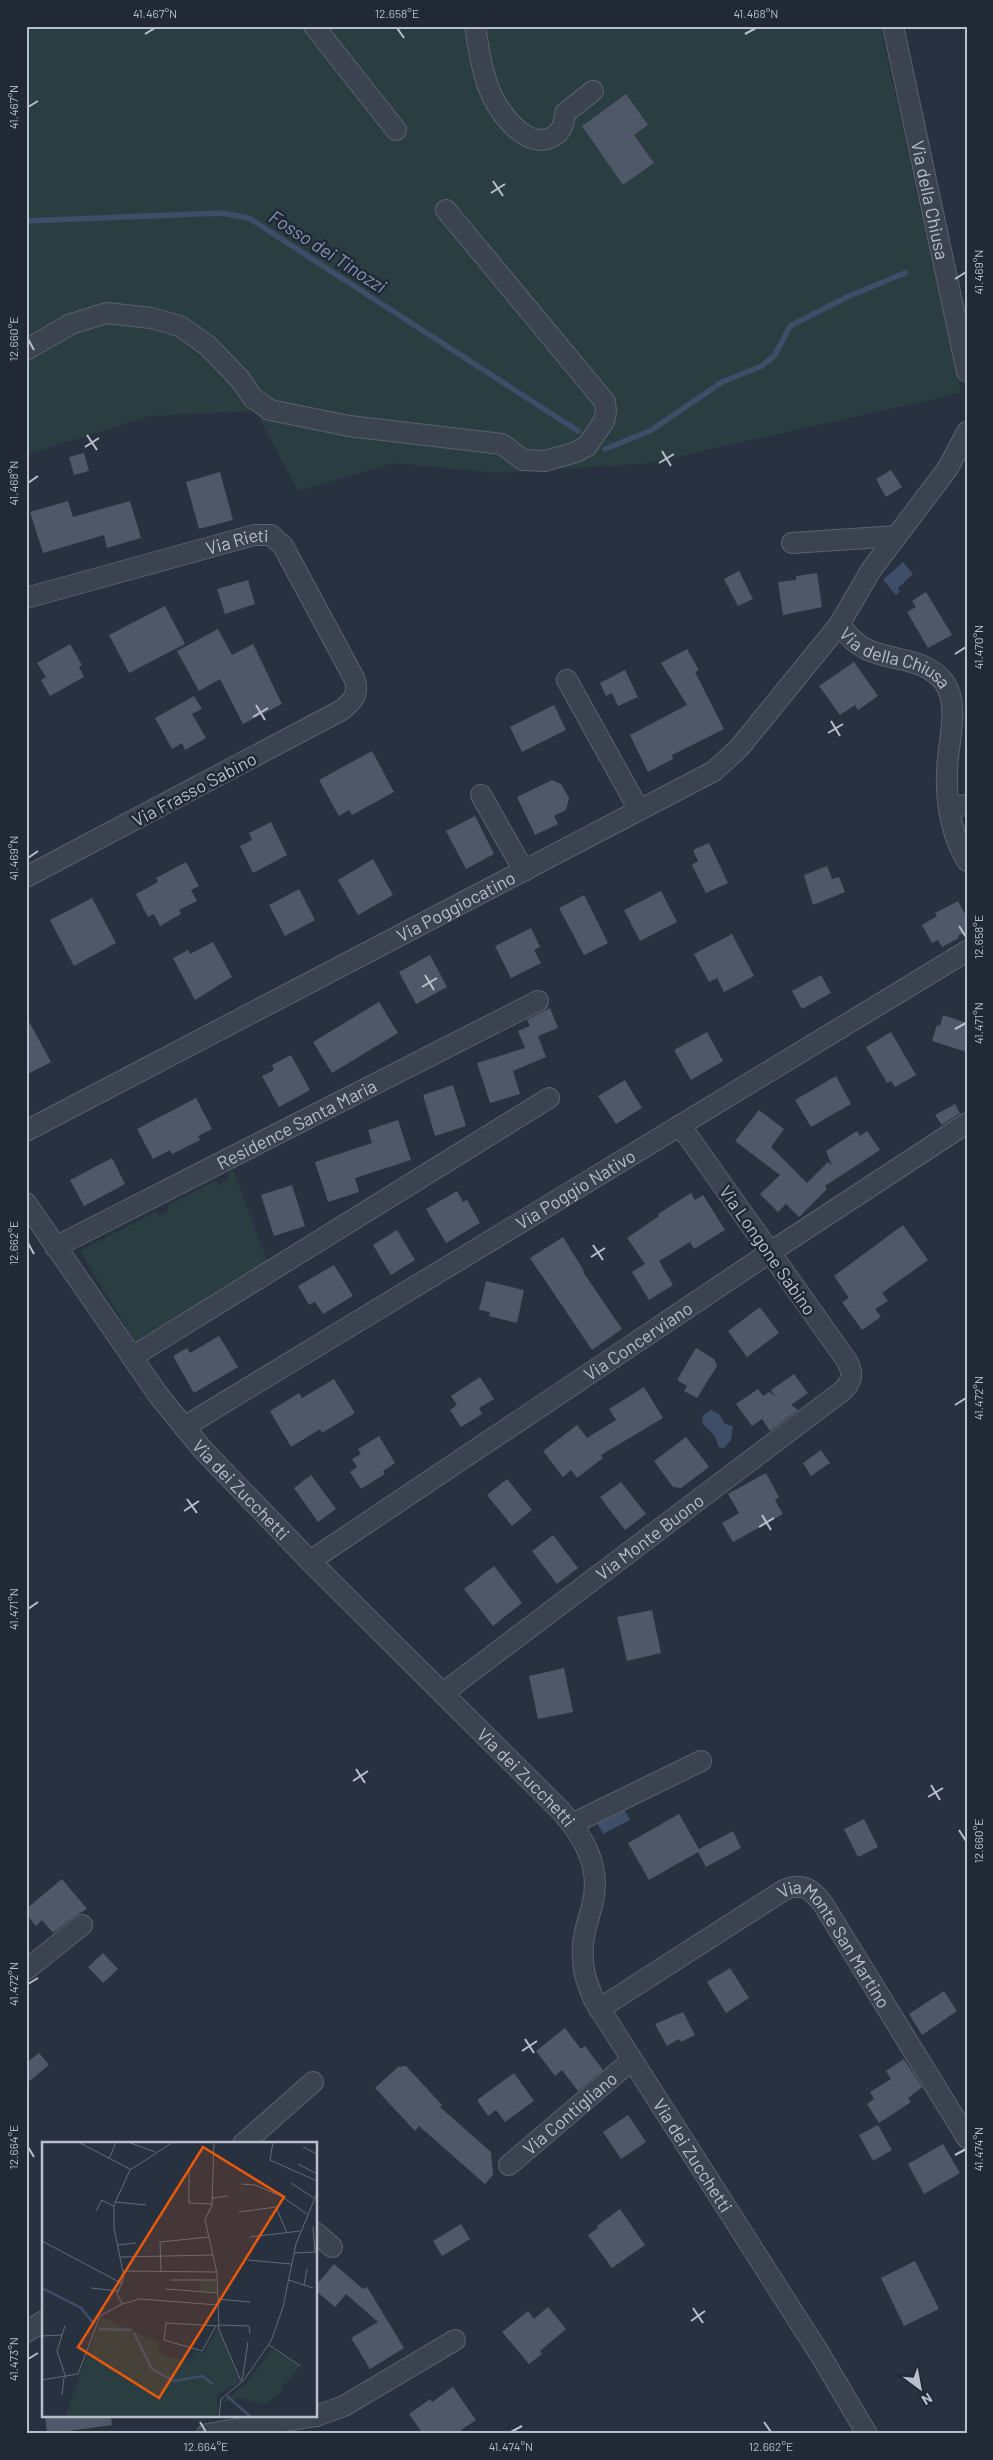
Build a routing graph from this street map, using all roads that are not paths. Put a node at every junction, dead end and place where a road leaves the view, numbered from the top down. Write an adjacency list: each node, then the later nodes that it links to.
1 (314, 26): 5 (street)
2 (475, 26): 4 (street)
3 (893, 26): 8 (street, Via della Chiusa)
4 (593, 91)
5 (396, 130)
6 (446, 210): 7 (street)
7 (26, 350)
8 (967, 372)
9 (967, 432): 10 (street, Via della Chiusa)
10 (896, 536): 11 (street); 13 (street, Via della Chiusa)
11 (792, 543)
12 (26, 598): 15 (street, Via Rieti)
13 (839, 625): 16 (street, Via della Chiusa); 19 (street, Via Poggiocatino)
14 (567, 680): 19 (street)
15 (356, 694): 22 (street, Via Frasso Sabino)
16 (959, 716): 18 (street, Via della Chiusa)
17 (481, 795): 21 (street)
18 (958, 806): 20 (street, Via della Chiusa)
19 (638, 810): 21 (street, Via Poggiocatino)
20 (967, 861)
21 (524, 871): 28 (street, Via Poggiocatino)
22 (26, 877)
23 (967, 951): 27 (street, Via Poggio Nativo)
24 (538, 1001): 30 (street, Residence Santa Maria)
25 (550, 1098): 32 (street)
26 (967, 1123): 31 (street, Via Concerviano)
27 (680, 1125): 31 (street, Via Longone Sabino); 34 (street, Via Poggio Nativo)
28 (26, 1131)
29 (26, 1203): 30 (street, Via dei Zucchetti)
30 (55, 1246): 32 (street, Via dei Zucchetti)
31 (770, 1252): 33 (street, Via Longone Sabino); 35 (street, Via Concerviano)
32 (132, 1357): 34 (street, Via dei Zucchetti)
33 (852, 1376): 36 (street, Via Monte Buono)
34 (184, 1427): 35 (street, Via dei Zucchetti)
35 (310, 1561): 36 (street, Via dei Zucchetti)
36 (443, 1694): 38 (street, Via dei Zucchetti)
37 (701, 1760): 38 (street)
38 (572, 1824): 41 (street, Via dei Zucchetti)
39 (82, 1925): 40 (street)
40 (26, 1970)
41 (599, 2009): 42 (street, Via dei Zucchetti); 44 (street, Via Monte San Martino)
42 (632, 2060): 46 (street, Via Contigliano); 55 (street, Via dei Zucchetti)
43 (313, 2082): 45 (street)
44 (967, 2138)
45 (245, 2142)
46 (509, 2165)
47 (318, 2235): 48 (street)
48 (332, 2247)
49 (42, 2323): 50 (street)
50 (26, 2332)
51 (455, 2340): 52 (street)
52 (318, 2415)
53 (304, 2418): 54 (street)
54 (207, 2434)
55 (867, 2434)

